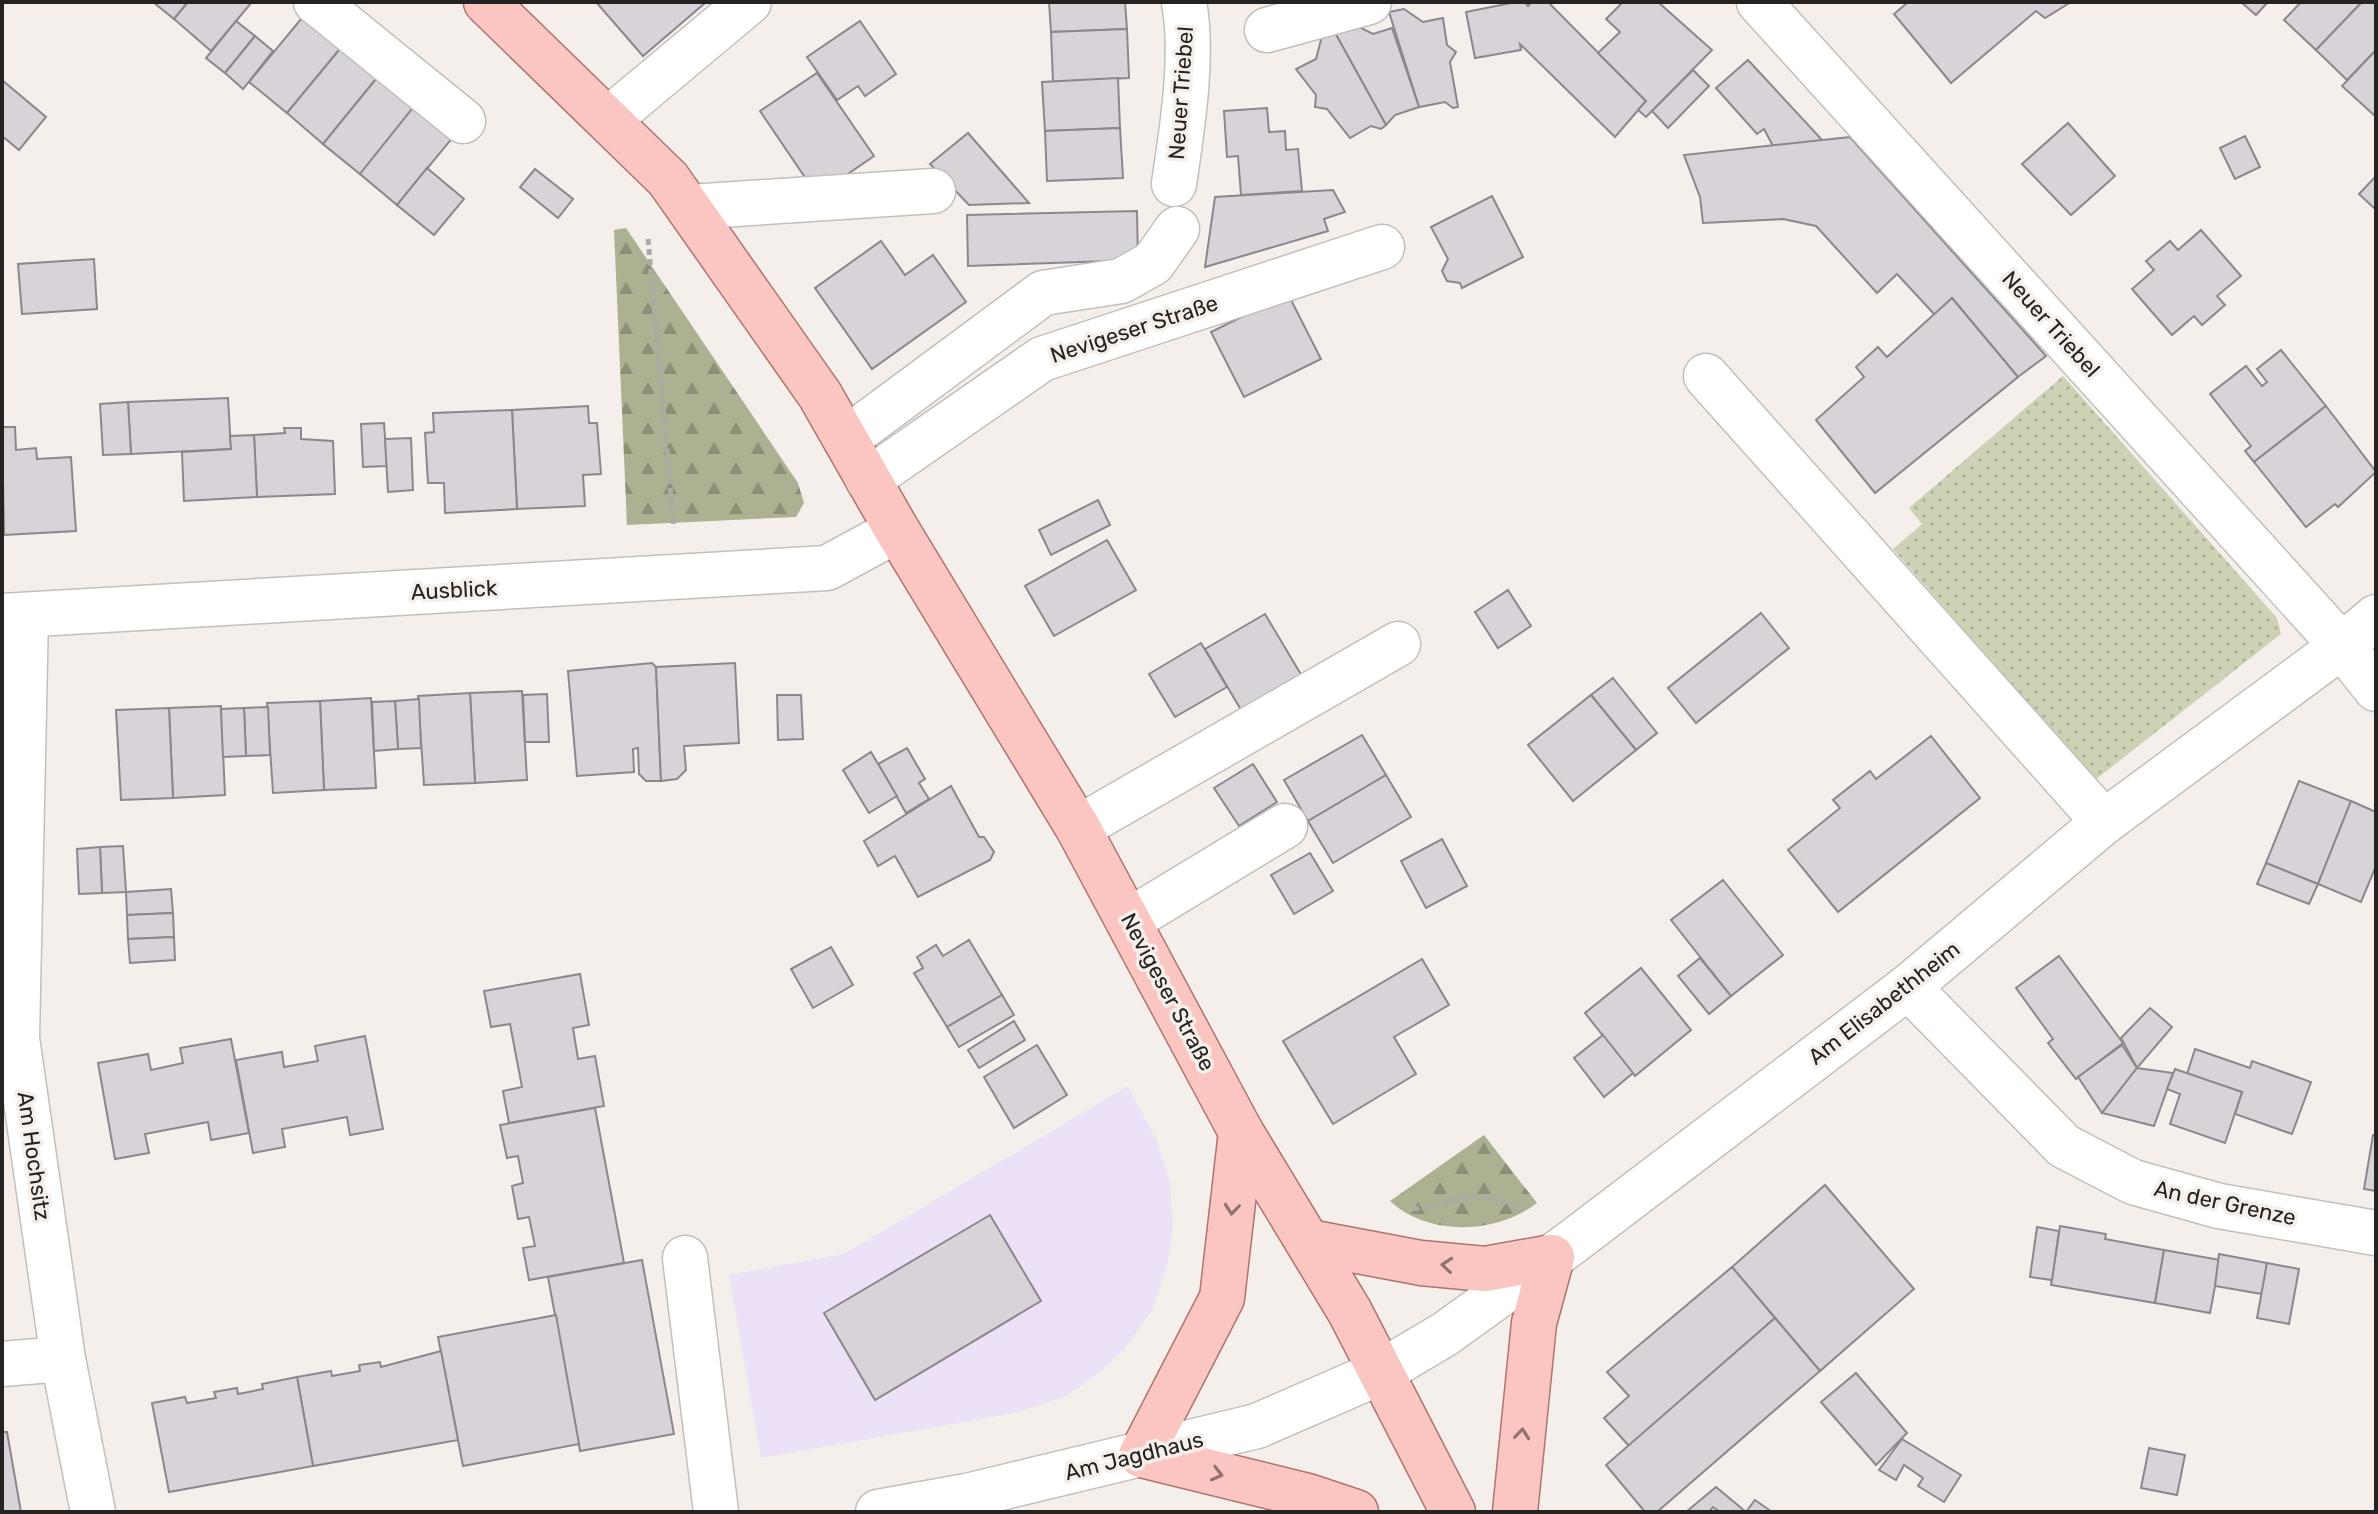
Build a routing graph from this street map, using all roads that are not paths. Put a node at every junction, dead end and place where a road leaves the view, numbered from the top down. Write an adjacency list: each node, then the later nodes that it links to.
1 (316, 2): 9 (street)
2 (486, 2): 8 (main road, Nevigeser Straße)
3 (749, 2): 8 (street)
4 (1184, 2): 10 (street, Neuer Triebel)
5 (1369, 2): 7 (street)
6 (1759, 2): 22 (street, Neuer Triebel)
7 (1267, 30)
8 (609, 119): 12 (main road, Nevigeser Straße)
9 (463, 121)
10 (1174, 184)
11 (933, 191): 12 (street)
12 (679, 193): 16 (main road, Nevigeser Straße)
13 (1177, 229): 16 (street)
14 (1382, 247): 17 (street, Nevigeser Straße)
15 (1706, 376): 24 (street)
16 (846, 439): 17 (main road, Nevigeser Straße)
17 (868, 480): 18 (main road, Nevigeser Straße)
18 (897, 530): 19 (street, Ausblick); 26 (main road, Nevigeser Straße)
19 (14, 616): 29 (street, Am Hochsitz)
20 (2376, 617): 22 (street, Am Elisabethheim)
21 (1398, 644): 26 (street)
22 (2342, 646): 23 (street, Neuer Triebel); 24 (street, Am Elisabethheim)
23 (2376, 689)
24 (2104, 822): 28 (street, Am Elisabethheim)
25 (1285, 826): 27 (street)
26 (1078, 828): 27 (main road, Nevigeser Straße)
27 (1130, 920): 30 (main road, Nevigeser Straße)
28 (1908, 987): 31 (street, An der Grenze); 33 (street, Am Elisabethheim)
29 (10, 995): 35 (street, Am Hochsitz)
30 (1241, 1132): 32 (main road, Nevigeser Straße); 38 (main road, one-way to 38)
31 (2376, 1233)
32 (1310, 1242): 33 (main road, one-way to 32); 37 (main road, Nevigeser Straße)
33 (1552, 1257): 37 (street, Am Elisabethheim); 44 (main road, one-way to 33)
34 (685, 1258): 40 (street)
35 (63, 1359): 36 (street); 39 (street, Am Hochsitz)
36 (2, 1364)
37 (1381, 1372): 38 (street, Am Jagdhaus); 43 (main road, Nevigeser Straße)
38 (1141, 1455): 41 (street, Am Jagdhaus); 42 (main road, one-way to 42)
39 (93, 1512)
40 (716, 1512)
41 (878, 1512)
42 (1356, 1512)
43 (1453, 1512)
44 (1515, 1512)

